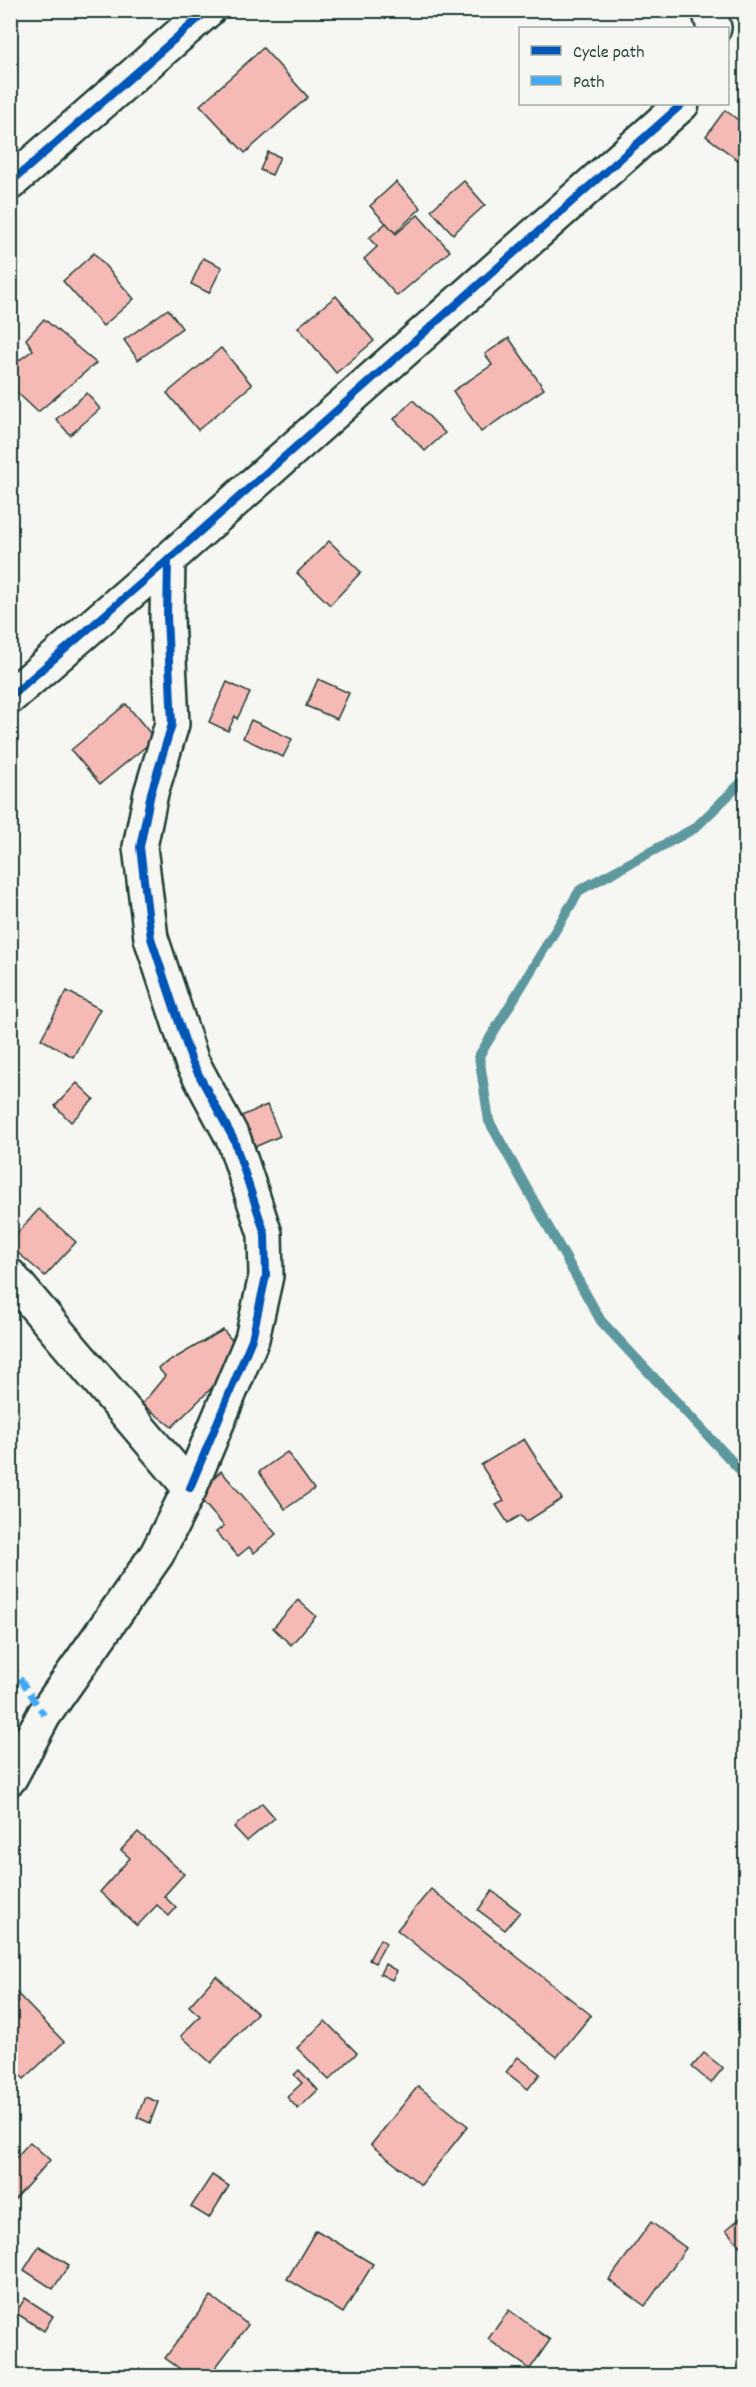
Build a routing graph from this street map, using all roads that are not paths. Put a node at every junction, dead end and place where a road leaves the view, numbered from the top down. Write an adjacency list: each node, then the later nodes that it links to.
1 (208, 10): 5 (street)
2 (709, 10): 3 (street)
3 (714, 27)
4 (681, 105): 6 (street)
5 (10, 183)
6 (168, 560): 7 (street); 9 (street)
7 (10, 697)
8 (10, 1276): 9 (street)
9 (190, 1488): 10 (street)
10 (10, 1778)

